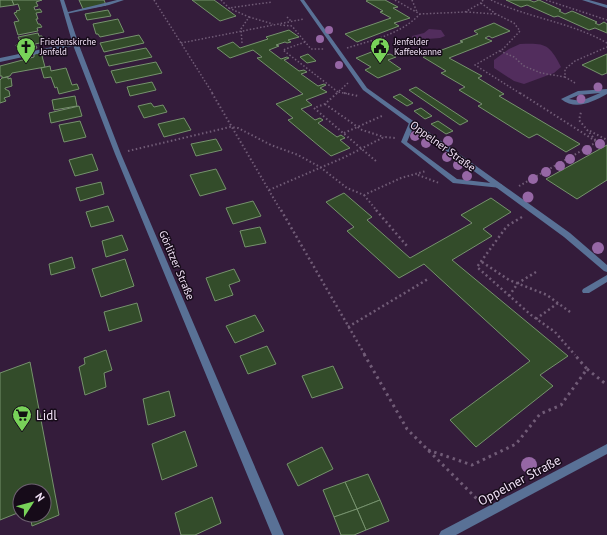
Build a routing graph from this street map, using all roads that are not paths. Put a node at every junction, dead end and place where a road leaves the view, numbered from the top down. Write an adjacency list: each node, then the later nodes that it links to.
1 (62, 0): 6 (street, Görlitzer Straße)
2 (122, 0): 6 (street)
3 (302, 0): 10 (street, Oppelner Straße)
4 (584, 0): 5 (street)
5 (607, 7)
6 (66, 13): 7 (street, Görlitzer Straße)
7 (76, 44): 8 (street); 16 (street, Görlitzer Straße)
8 (0, 60)
9 (607, 92): 9 (street)
10 (412, 123): 11 (street, Oppelner Straße); 11 (street)
11 (499, 186): 12 (street, Oppelner Straße)
12 (607, 269)
13 (607, 278): 14 (street)
14 (586, 291)
15 (607, 449): 17 (street, Oppelner Straße)
16 (278, 535)
17 (445, 535)

